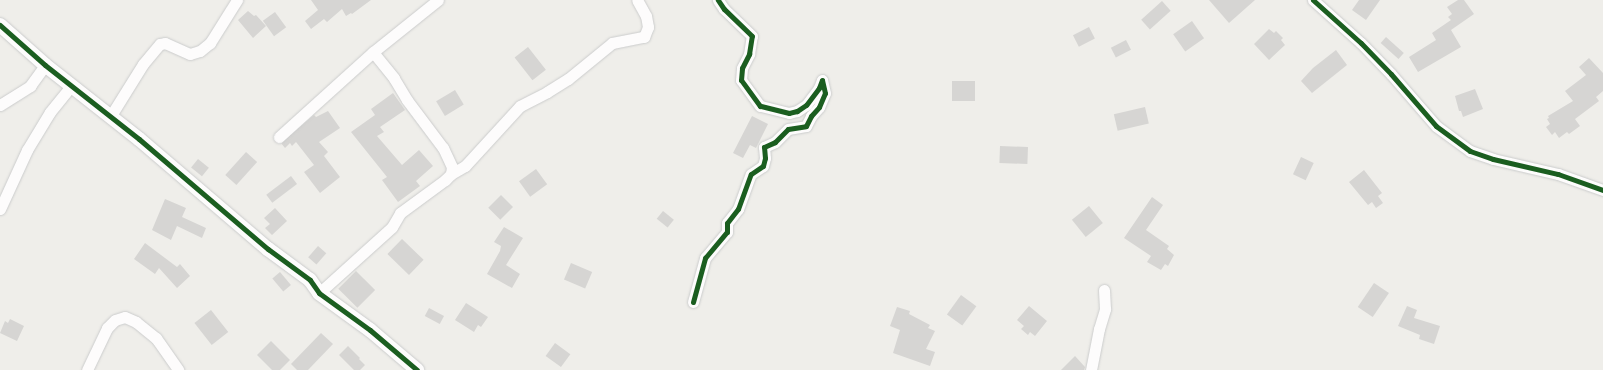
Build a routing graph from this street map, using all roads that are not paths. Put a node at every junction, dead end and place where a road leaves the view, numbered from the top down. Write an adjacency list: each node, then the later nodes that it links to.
1 (237, 0): 11 (street)
2 (438, 0): 7 (street)
3 (637, 0): 13 (street)
4 (718, 0): 18 (street)
5 (1313, 0): 14 (street)
6 (0, 25): 8 (street)
7 (373, 52): 12 (street); 13 (street)
8 (45, 65): 9 (street); 10 (street)
9 (70, 86): 11 (street); 15 (street)
10 (0, 105)
11 (110, 117): 17 (street)
12 (279, 137)
13 (450, 174): 17 (street)
14 (1603, 190)
15 (0, 209)
16 (1104, 290): 22 (street)
17 (319, 293): 21 (street)
18 (693, 302)
19 (86, 370): 20 (street)
20 (178, 370)
21 (417, 370)
22 (1090, 370)

